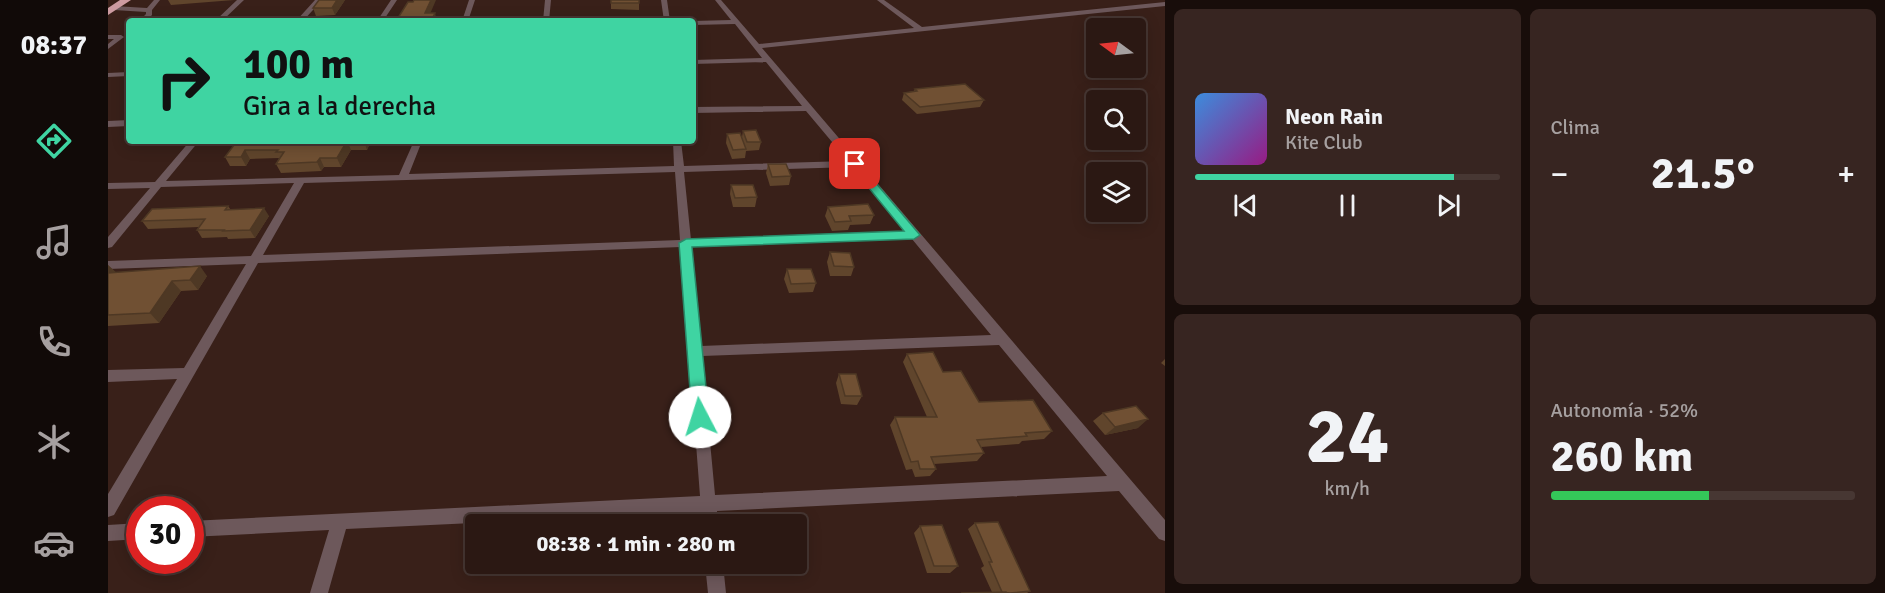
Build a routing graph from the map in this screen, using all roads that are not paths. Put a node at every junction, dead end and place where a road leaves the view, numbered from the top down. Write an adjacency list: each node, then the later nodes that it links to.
1 (157, 0): 14 (street)
2 (241, 0): 16 (street)
3 (319, 0): 17 (street)
4 (394, 0): 18 (street)
5 (472, 0): 19 (street)
6 (548, 0): 20 (street)
7 (664, 0): 21 (street)
8 (718, 0): 22 (street)
9 (880, 0): 24 (street)
10 (1124, 0): 13 (street)
11 (1165, 4): 13 (street)
12 (115, 7): 14 (street)
13 (1138, 7): 24 (street)
14 (149, 10): 15 (street)
15 (146, 18)
16 (221, 18)
17 (302, 18)
18 (382, 18)
19 (466, 18)
20 (546, 18)
21 (667, 18)
22 (736, 22): 23 (street); 27 (street)
23 (696, 23)
24 (920, 29): 27 (street)
25 (108, 37): 26 (street)
26 (125, 37): 28 (street)
27 (756, 46): 29 (street)
28 (108, 47)
29 (768, 60): 30 (street); 33 (street)
30 (696, 62)
31 (126, 74): 32 (street)
32 (108, 75)
33 (807, 108): 34 (street); 40 (street)
34 (696, 110)
35 (126, 123): 36 (street)
36 (108, 124)
37 (192, 144): 44 (street)
38 (417, 144): 42 (street)
39 (677, 144): 41 (street)
40 (855, 164): 41 (street); 46 (street)
41 (679, 169): 42 (street); 48 (street)
42 (403, 177): 43 (street)
43 (301, 180): 44 (street); 49 (street)
44 (159, 184): 45 (street); 47 (street)
45 (108, 186)
46 (914, 235): 48 (street); 51 (street)
47 (108, 243)
48 (686, 243): 49 (street); 52 (street)
49 (254, 260): 50 (street); 53 (street)
50 (108, 265)
51 (1001, 340): 52 (street); 55 (street)
52 (695, 351): 56 (street)
53 (188, 373): 54 (street); 57 (street)
54 (108, 376)
55 (1121, 483): 56 (street); 63 (street)
56 (708, 504): 58 (street); 59 (street)
57 (108, 509)
58 (709, 514)
59 (340, 522): 60 (street); 65 (street)
60 (204, 528)
61 (126, 532): 62 (street)
62 (108, 533)
63 (1165, 533)
64 (715, 574): 66 (street)
65 (319, 593)
66 (717, 593)

